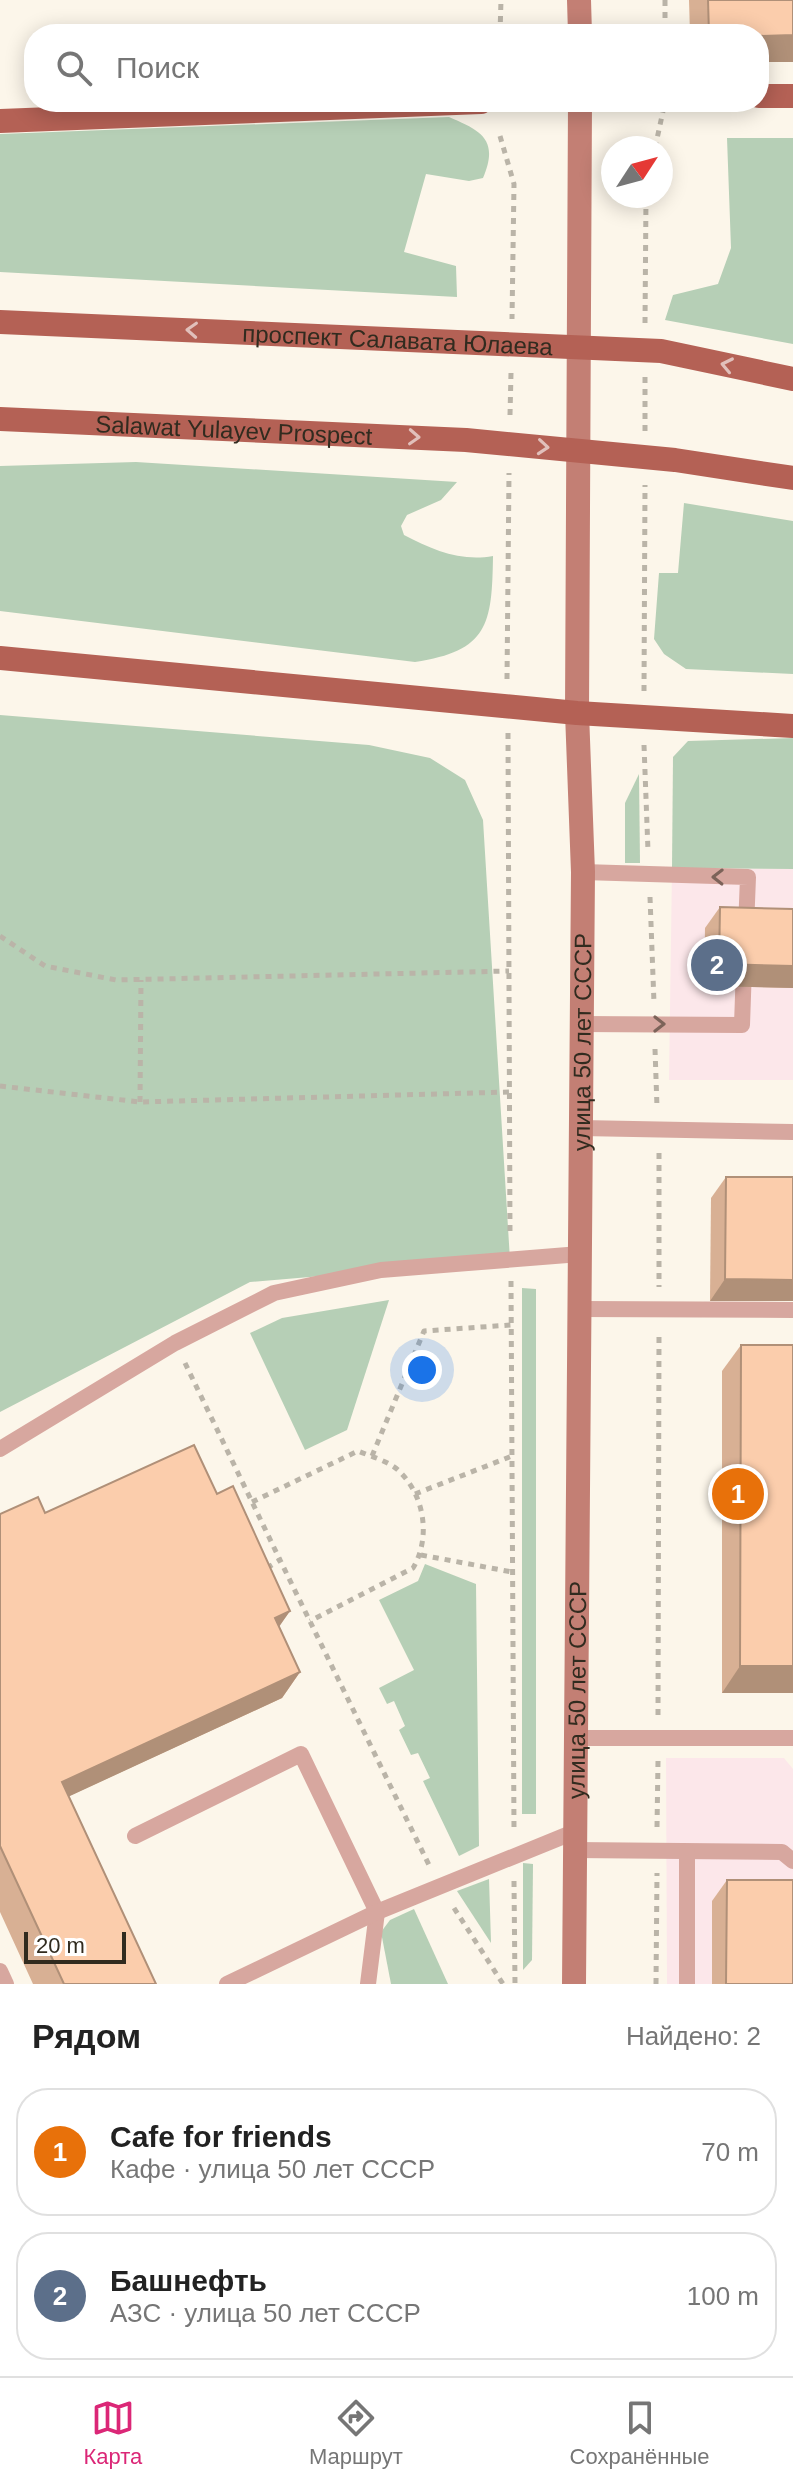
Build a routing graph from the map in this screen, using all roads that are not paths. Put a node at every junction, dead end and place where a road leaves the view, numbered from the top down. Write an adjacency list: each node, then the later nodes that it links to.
1 (579, 0): 2 (main road)
2 (580, 24)
3 (769, 96): 4 (main road)
4 (793, 96)
5 (228, 112): 7 (main road)
6 (580, 112): 13 (main road, улица 50 лет СССР)
7 (0, 121)
8 (0, 322): 9 (main road, проспект Салавата Юлаева, one-way to 8)
9 (793, 379)
10 (0, 419): 11 (main road, one-way to 11)
11 (793, 478)
12 (0, 658): 13 (main road)
13 (577, 713): 14 (main road); 15 (main road, улица 50 лет СССР)
14 (793, 726)
15 (583, 872): 16 (main road, улица 50 лет СССР); 16 (lane, one-way to 15)
16 (581, 1024): 17 (main road, улица 50 лет СССР)
17 (581, 1128): 18 (lane); 19 (main road, улица 50 лет СССР)
18 (793, 1132)
19 (580, 1254): 20 (main road, улица 50 лет СССР); 22 (lane)
20 (580, 1309): 21 (lane); 23 (main road, улица 50 лет СССР)
21 (793, 1310)
22 (0, 1449)
23 (576, 1738): 24 (lane); 26 (main road, улица 50 лет СССР)
24 (793, 1738)
25 (135, 1836): 29 (lane)
26 (574, 1841): 27 (lane); 29 (lane); 34 (main road, улица 50 лет СССР)
27 (687, 1852): 28 (lane); 35 (lane)
28 (793, 1861)
29 (377, 1912): 32 (lane); 33 (lane)
30 (0, 1971): 31 (lane)
31 (6, 1984)
32 (227, 1984)
33 (368, 1984)
34 (574, 1984)
35 (687, 1984)

